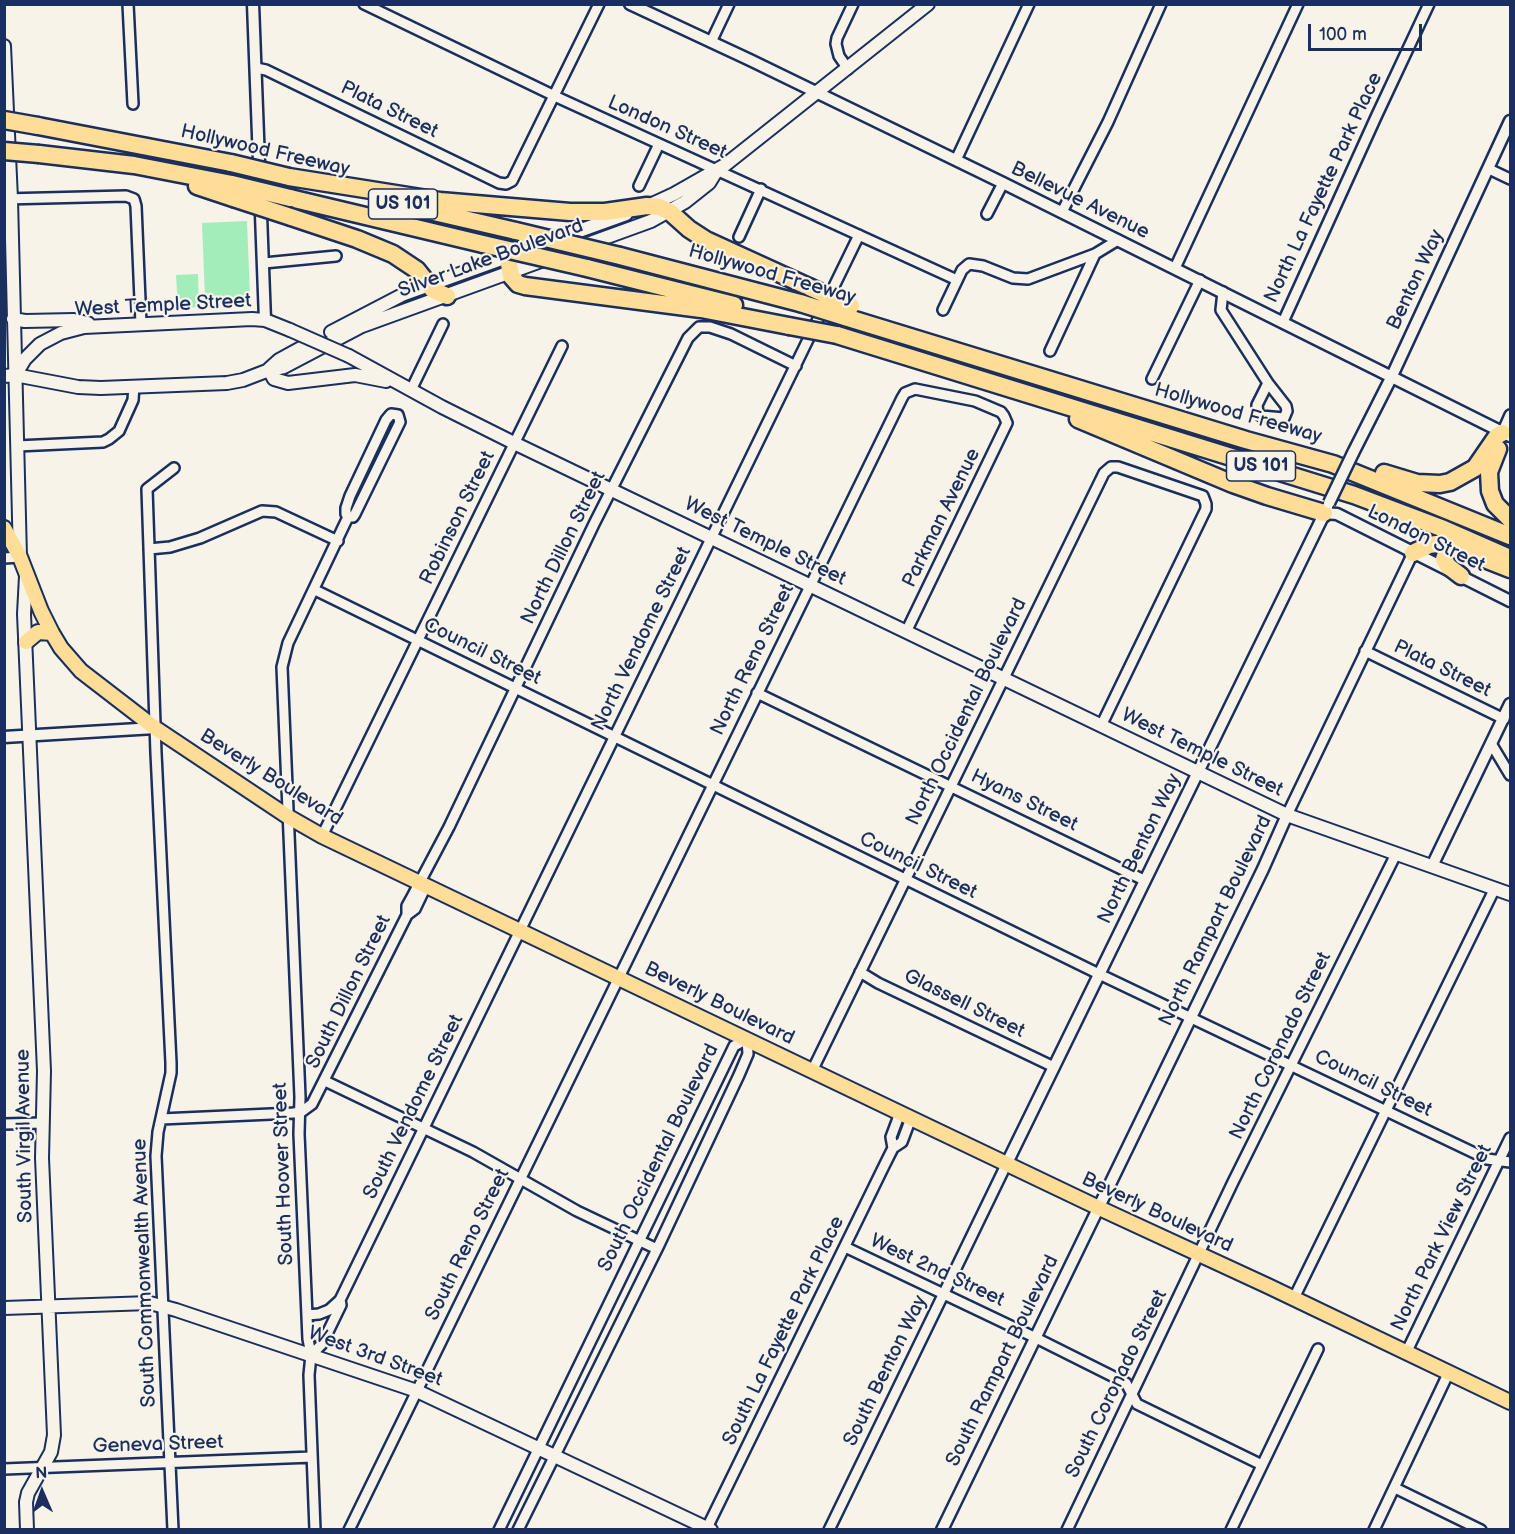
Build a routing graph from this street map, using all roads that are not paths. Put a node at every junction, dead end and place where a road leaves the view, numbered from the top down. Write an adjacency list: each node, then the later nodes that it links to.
1 (128, 4): 19 (street)
2 (253, 4): 15 (street)
3 (364, 4): 18 (street, London Street)
4 (599, 4): 18 (street)
5 (630, 4): 13 (street, Bellevue Avenue)
6 (729, 4): 13 (street)
7 (854, 4): 16 (street)
8 (928, 4): 16 (main road, Silver Lake Boulevard)
9 (1029, 4): 25 (street)
10 (1161, 4): 38 (street)
11 (1298, 4): 47 (street)
12 (1429, 4): 58 (street, North La Fayette Park Place)
13 (711, 42): 17 (street, Bellevue Avenue)
14 (4, 46): 35 (main road)
15 (256, 68): 18 (street, Plata Street); 46 (street)
16 (848, 69): 17 (main road, Silver Lake Boulevard)
17 (816, 93): 25 (street, Bellevue Avenue); 28 (main road, Silver Lake Boulevard)
18 (554, 96): 22 (street, London Street)
19 (133, 104)
20 (4, 120): 29 (highway, Hollywood Freeway / US 101, bridge)
21 (1510, 121): 27 (street, Benton Way)
22 (659, 144): 28 (street, London Street); 32 (street)
23 (4, 151): 24 (highway, bridge)
24 (39, 158): 26 (highway); 34 (highway, Hollywood Freeway / US 101)
25 (956, 160): 31 (street, Bellevue Avenue)
26 (4, 162)
27 (1489, 169): 30 (street); 68 (street, Benton Way)
28 (717, 171): 33 (street, London Street); 36 (main road, Silver Lake Boulevard); 37 (main road, Silver Lake Boulevard)
29 (289, 177): 36 (highway); 55 (highway, Hollywood Freeway / US 101, bridge)
30 (1510, 180)
31 (1003, 183): 38 (street, Bellevue Avenue); 39 (street)
32 (639, 186)
33 (761, 189): 40 (street, London Street); 41 (street)
34 (232, 191): 51 (highway, bridge); 59 (highway, Hollywood Freeway / US 101, bridge)
35 (8, 199): 56 (main road); 60 (street)
36 (647, 206): 37 (highway); 43 (main road, Silver Lake Boulevard)
37 (670, 212): 48 (main road, Silver Lake Boulevard); 55 (highway, bridge)
38 (1062, 212): 42 (street, Bellevue Avenue)
39 (987, 214)
40 (859, 235): 49 (street, London Street); 65 (street, North Vendome Street)
41 (739, 237)
42 (1118, 240): 44 (street); 47 (street, Bellevue Avenue)
43 (513, 254): 48 (highway); 51 (main road, Silver Lake Boulevard)
44 (1095, 254): 49 (street); 64 (street)
45 (336, 256): 46 (street)
46 (264, 263): 57 (street)
47 (1174, 268): 50 (street, Bellevue Avenue)
48 (510, 273): 53 (main road, Silver Lake Boulevard); 59 (highway)
49 (957, 280): 54 (street)
50 (1200, 280): 52 (street, Bellevue Avenue); 69 (street)
51 (427, 285): 53 (highway); 66 (main road, Silver Lake Boulevard)
52 (1223, 292): 58 (street, Bellevue Avenue); 71 (street)
53 (447, 296): 66 (main road, Silver Lake Boulevard)
54 (943, 310)
55 (848, 311): 81 (highway, Hollywood Freeway / US 101)
56 (13, 319): 62 (main road); 67 (main road)
57 (265, 320): 60 (main road, West Temple Street); 70 (main road, West Temple Street, bridge)
58 (1283, 322): 68 (street, Bellevue Avenue)
59 (790, 323): 73 (highway, Hollywood Freeway / US 101, bridge)
60 (141, 324): 62 (main road, West Temple Street)
61 (443, 324): 74 (street)
62 (98, 325): 67 (main road, West Temple Street)
63 (562, 346): 78 (street, Robinson Street)
64 (1050, 351)
65 (796, 366): 83 (street, North Dillon Street); 89 (street, North Vendome Street)
66 (268, 370): 70 (main road); 72 (main road, Silver Lake Boulevard)
67 (10, 375): 72 (main road, Silver Lake Boulevard); 79 (main road)
68 (1391, 378): 77 (street, Bellevue Avenue); 80 (street, Benton Way)
69 (1152, 379)
70 (395, 382): 74 (main road, West Temple Street)
71 (1268, 383)
72 (134, 386): 79 (street)
73 (1006, 387): 84 (highway); 96 (highway, Hollywood Freeway / US 101)
74 (411, 390): 78 (main road, West Temple Street)
75 (1510, 415): 77 (street)
76 (1006, 419): 100 (street, North Reno Street); 103 (street, Parkman Avenue)
77 (1507, 435): 81 (highway); 86 (highway)
78 (514, 443): 83 (main road, West Temple Street); 105 (street, Robinson Street)
79 (17, 446): 94 (main road)
80 (1353, 453): 84 (street, North Benton Way, bridge)
81 (1333, 464): 88 (highway, Hollywood Freeway / US 101)
82 (174, 468): 92 (street, South Commonwealth Avenue)
83 (612, 489): 89 (main road, West Temple Street); 109 (street, North Dillon Street)
84 (1327, 508): 93 (street, London Street); 119 (street, North Benton Way)
85 (348, 517): 85 (street); 90 (street, South Hoover Street)
86 (1510, 519)
87 (4, 528): 94 (main road, Beverly Boulevard)
88 (1510, 536)
89 (711, 538): 100 (main road, West Temple Street); 116 (street, North Vendome Street)
90 (338, 541): 92 (street); 101 (street, South Hoover Street)
91 (1459, 548): 93 (highway); 97 (highway); 99 (highway)
92 (149, 549): 114 (street, South Commonwealth Avenue)
93 (1413, 553): 99 (street, London Street); 107 (street, North Rampart Boulevard)
94 (20, 557): 95 (street); 98 (main road, Beverly Boulevard)
95 (4, 558)
96 (1510, 558)
97 (1510, 569)
98 (26, 576): 104 (main road, Beverly Boulevard); 106 (main road, South Virgil Avenue)
99 (1461, 576): 102 (street, London Street)
100 (809, 586): 103 (main road, West Temple Street); 110 (street, North Reno Street)
101 (315, 590): 105 (street, Council Street); 124 (street, South Hoover Street)
102 (1510, 601)
103 (906, 632): 108 (main road, West Temple Street)
104 (52, 633): 106 (main road); 114 (main road, Beverly Boulevard)
105 (418, 640): 109 (street, Council Street); 125 (street, Robinson Street)
106 (26, 642): 115 (main road, South Virgil Avenue)
107 (1365, 651): 112 (street, Plata Street); 123 (street, North Rampart Boulevard)
108 (1003, 678): 113 (main road, West Temple Street); 113 (street, North Occidental Boulevard); 122 (street, North Occidental Boulevard)
109 (516, 688): 116 (street, Council Street); 130 (street, North Dillon Street)
110 (757, 693): 121 (street, North Reno Street); 122 (street, Hyans Street)
111 (1510, 704): 112 (street)
112 (1504, 719): 118 (street)
113 (1101, 726): 119 (main road, West Temple Street)
114 (155, 729): 115 (street); 124 (main road, Beverly Boulevard); 146 (street, South Commonwealth Avenue)
115 (30, 736): 117 (street); 147 (main road, South Virgil Avenue)
116 (615, 736): 121 (street, Council Street); 133 (street, North Vendome Street)
117 (4, 737)
118 (1492, 744): 120 (street); 127 (street)
119 (1197, 773): 123 (main road, West Temple Street); 129 (street, North Benton Way)
120 (1510, 775)
121 (713, 784): 128 (street, Council Street); 136 (street, North Reno Street)
122 (951, 785): 128 (street, North Occidental Boulevard); 129 (street, Hyans Street)
123 (1287, 815): 126 (main road, West Temple Street); 137 (street, North Rampart Boulevard)
124 (287, 816): 125 (main road, Beverly Boulevard); 144 (street, South Hoover Street)
125 (322, 836): 130 (main road, Beverly Boulevard)
126 (1396, 854): 127 (main road, West Temple Street); 139 (street, North Coronado Street)
127 (1432, 866): 131 (main road, West Temple Street)
128 (905, 879): 134 (street, North Occidental Boulevard); 135 (street, Council Street)
129 (1144, 880): 135 (street, North Benton Way)
130 (423, 884): 133 (main road, Beverly Boulevard); 142 (street, South Dillon Street)
131 (1495, 888): 132 (main road, West Temple Street); 143 (street)
132 (1510, 894)
133 (520, 930): 136 (main road, Beverly Boulevard); 149 (street, South Vendome Street)
134 (860, 972): 140 (street, Glassell Street); 141 (street, North Occidental Boulevard)
135 (1099, 974): 137 (street, Council Street); 140 (street, North Benton Way)
136 (620, 977): 138 (main road, Beverly Boulevard); 154 (street, South Reno Street)
137 (1191, 1016): 139 (street, Council Street); 155 (street, North Rampart Boulevard)
138 (747, 1039): 141 (main road, Beverly Boulevard); 156 (street, South Occidental Boulevard); 158 (street, South Occidental Boulevard)
139 (1291, 1064): 143 (street, Council Street); 159 (street, North Coronado Street)
140 (1054, 1067): 153 (street, North Benton Way)
141 (812, 1071): 145 (main road, Beverly Boulevard)
142 (325, 1081): 144 (street, South Dillon Street); 149 (street)
143 (1385, 1110): 151 (street, Council Street); 161 (street)
144 (301, 1112): 146 (street); 166 (street, South Hoover Street)
145 (906, 1116): 153 (main road, Beverly Boulevard); 157 (street, South La Fayette Park Place)
146 (161, 1119): 163 (street, South Commonwealth Avenue)
147 (43, 1123): 148 (street); 164 (main road, South Virgil Avenue)
148 (4, 1124)
149 (424, 1129): 154 (street); 162 (street, South Vendome Street)
150 (1510, 1138): 151 (street, North Park View Street)
151 (1500, 1161): 152 (street, Council Street); 169 (street, North Park View Street)
152 (1510, 1162)
153 (1007, 1163): 155 (main road, Beverly Boulevard); 160 (street, South Benton Way)
154 (520, 1179): 156 (street); 172 (street, South Reno Street)
155 (1097, 1207): 159 (main road, Beverly Boulevard); 167 (street, South Rampart Boulevard)
156 (639, 1239): 158 (street); 175 (street, South Occidental Boulevard)
157 (845, 1247): 160 (street, West 2nd Street); 184 (street, South La Fayette Park Place)
158 (657, 1249): 176 (street, South Occidental Boulevard)
159 (1199, 1254): 161 (main road, Beverly Boulevard); 173 (street, South Coronado Street)
160 (943, 1294): 167 (street, West 2nd Street); 190 (street, South Benton Way)
161 (1294, 1298): 169 (main road, Beverly Boulevard)
162 (340, 1300): 166 (street); 170 (street, South Vendome Street)
163 (162, 1306): 164 (main road, West 3rd Street); 170 (main road, West 3rd Street); 178 (street, South Commonwealth Avenue)
164 (48, 1307): 165 (main road, West 3rd Street); 180 (main road, South Virgil Avenue)
165 (4, 1308)
166 (307, 1315): 170 (street, South Hoover Street)
167 (1035, 1337): 173 (street, West 2nd Street); 191 (street, South Rampart Boulevard)
168 (1318, 1349): 179 (street)
169 (1406, 1353): 171 (main road, Beverly Boulevard)
170 (311, 1355): 172 (main road, West 3rd Street); 177 (street, South Hoover Street)
171 (1448, 1374): 174 (main road, Beverly Boulevard); 182 (street)
172 (417, 1391): 175 (main road, West 3rd Street); 183 (street, South Reno Street)
173 (1132, 1394): 179 (street, West 2nd Street); 192 (street, South Coronado Street)
174 (1510, 1402)
175 (538, 1447): 176 (main road, West 3rd Street); 188 (street, South Occidental Boulevard)
176 (555, 1455): 184 (main road, West 3rd Street); 189 (street, South Occidental Boulevard)
177 (312, 1457): 178 (street, Geneva Street); 187 (street, South Hoover Street)
178 (170, 1462): 180 (street, Geneva Street); 186 (street, South Commonwealth Avenue)
179 (1262, 1465): 193 (street)
180 (43, 1468): 181 (street, Geneva Street); 185 (main road, South Virgil Avenue)
181 (4, 1469)
182 (1395, 1488): 194 (street); 195 (street)
183 (349, 1529)
184 (708, 1529)
185 (27, 1530)
186 (173, 1530)
187 (315, 1530)
188 (499, 1530)
189 (518, 1530)
190 (829, 1530)
191 (942, 1530)
192 (1067, 1530)
193 (1231, 1530)
194 (1374, 1530)
195 (1481, 1530)

